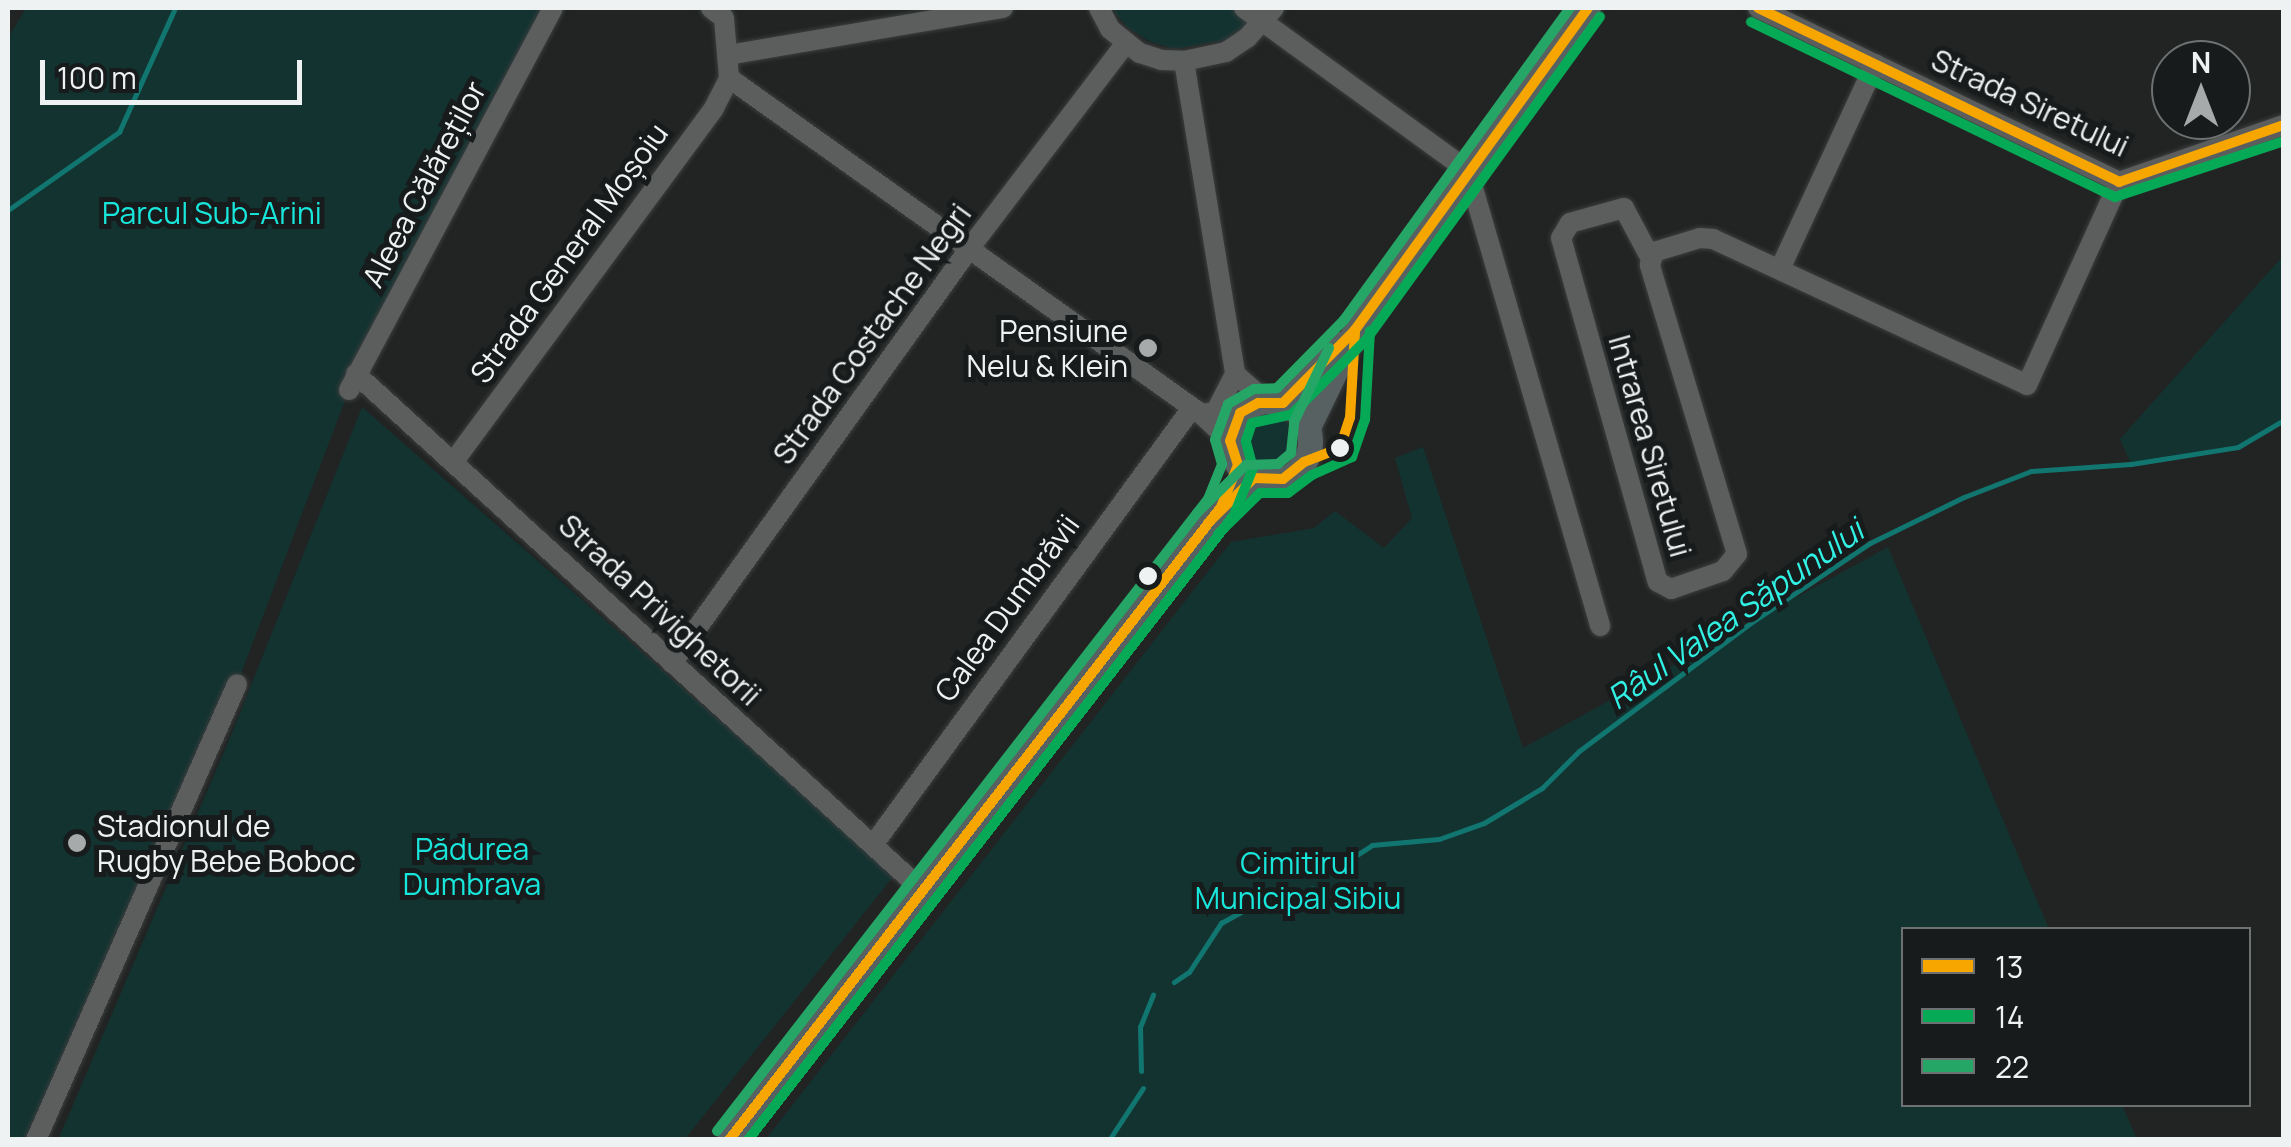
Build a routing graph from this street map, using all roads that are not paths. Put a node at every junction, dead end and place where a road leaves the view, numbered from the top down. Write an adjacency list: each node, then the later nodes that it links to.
1 (553, 8): 22 (street, Aleea Călăreților)
2 (1003, 8): 10 (street)
3 (1099, 8): 9 (street)
4 (1244, 8): 8 (street)
5 (1588, 8): 15 (main road)
6 (1758, 8): 12 (street, Strada Siretului)
7 (722, 11): 10 (street)
8 (1269, 15): 11 (street); 15 (street)
9 (1125, 44): 11 (street); 17 (street, Strada Costache Negri)
10 (728, 55): 13 (street)
11 (1184, 60): 21 (street)
12 (1875, 64): 16 (street, Strada Siretului); 19 (street)
13 (730, 78): 17 (street); 26 (street, Strada General Moșoiu)
14 (2284, 125): 16 (street, Strada Siretului)
15 (1468, 171): 20 (main road); 28 (street)
16 (2119, 182): 19 (street)
17 (970, 249): 24 (street); 29 (street, Strada Costache Negri)
18 (1650, 257): 18 (street, Intrarea Siretului); 19 (street)
19 (1780, 269)
20 (1355, 330): 23 (main road); 25 (main road)
21 (1235, 374): 23 (street); 24 (street, Calea Dumbrăvii)
22 (352, 382): 26 (street, Strada Privighetorii)
23 (1274, 402): 24 (main road); 25 (main road)
24 (1212, 412): 27 (main road); 27 (street); 31 (street, Calea Dumbrăvii)
25 (1308, 427): 27 (main road)
26 (454, 461): 29 (street, Strada Privighetorii)
27 (1240, 461): 32 (main road)
28 (1600, 626)
29 (672, 663): 31 (street, Strada Privighetorii)
30 (236, 684): 33 (street)
31 (874, 845): 32 (street, Strada Privighetorii)
32 (923, 891): 34 (main road)
33 (36, 1140)
34 (729, 1140)

